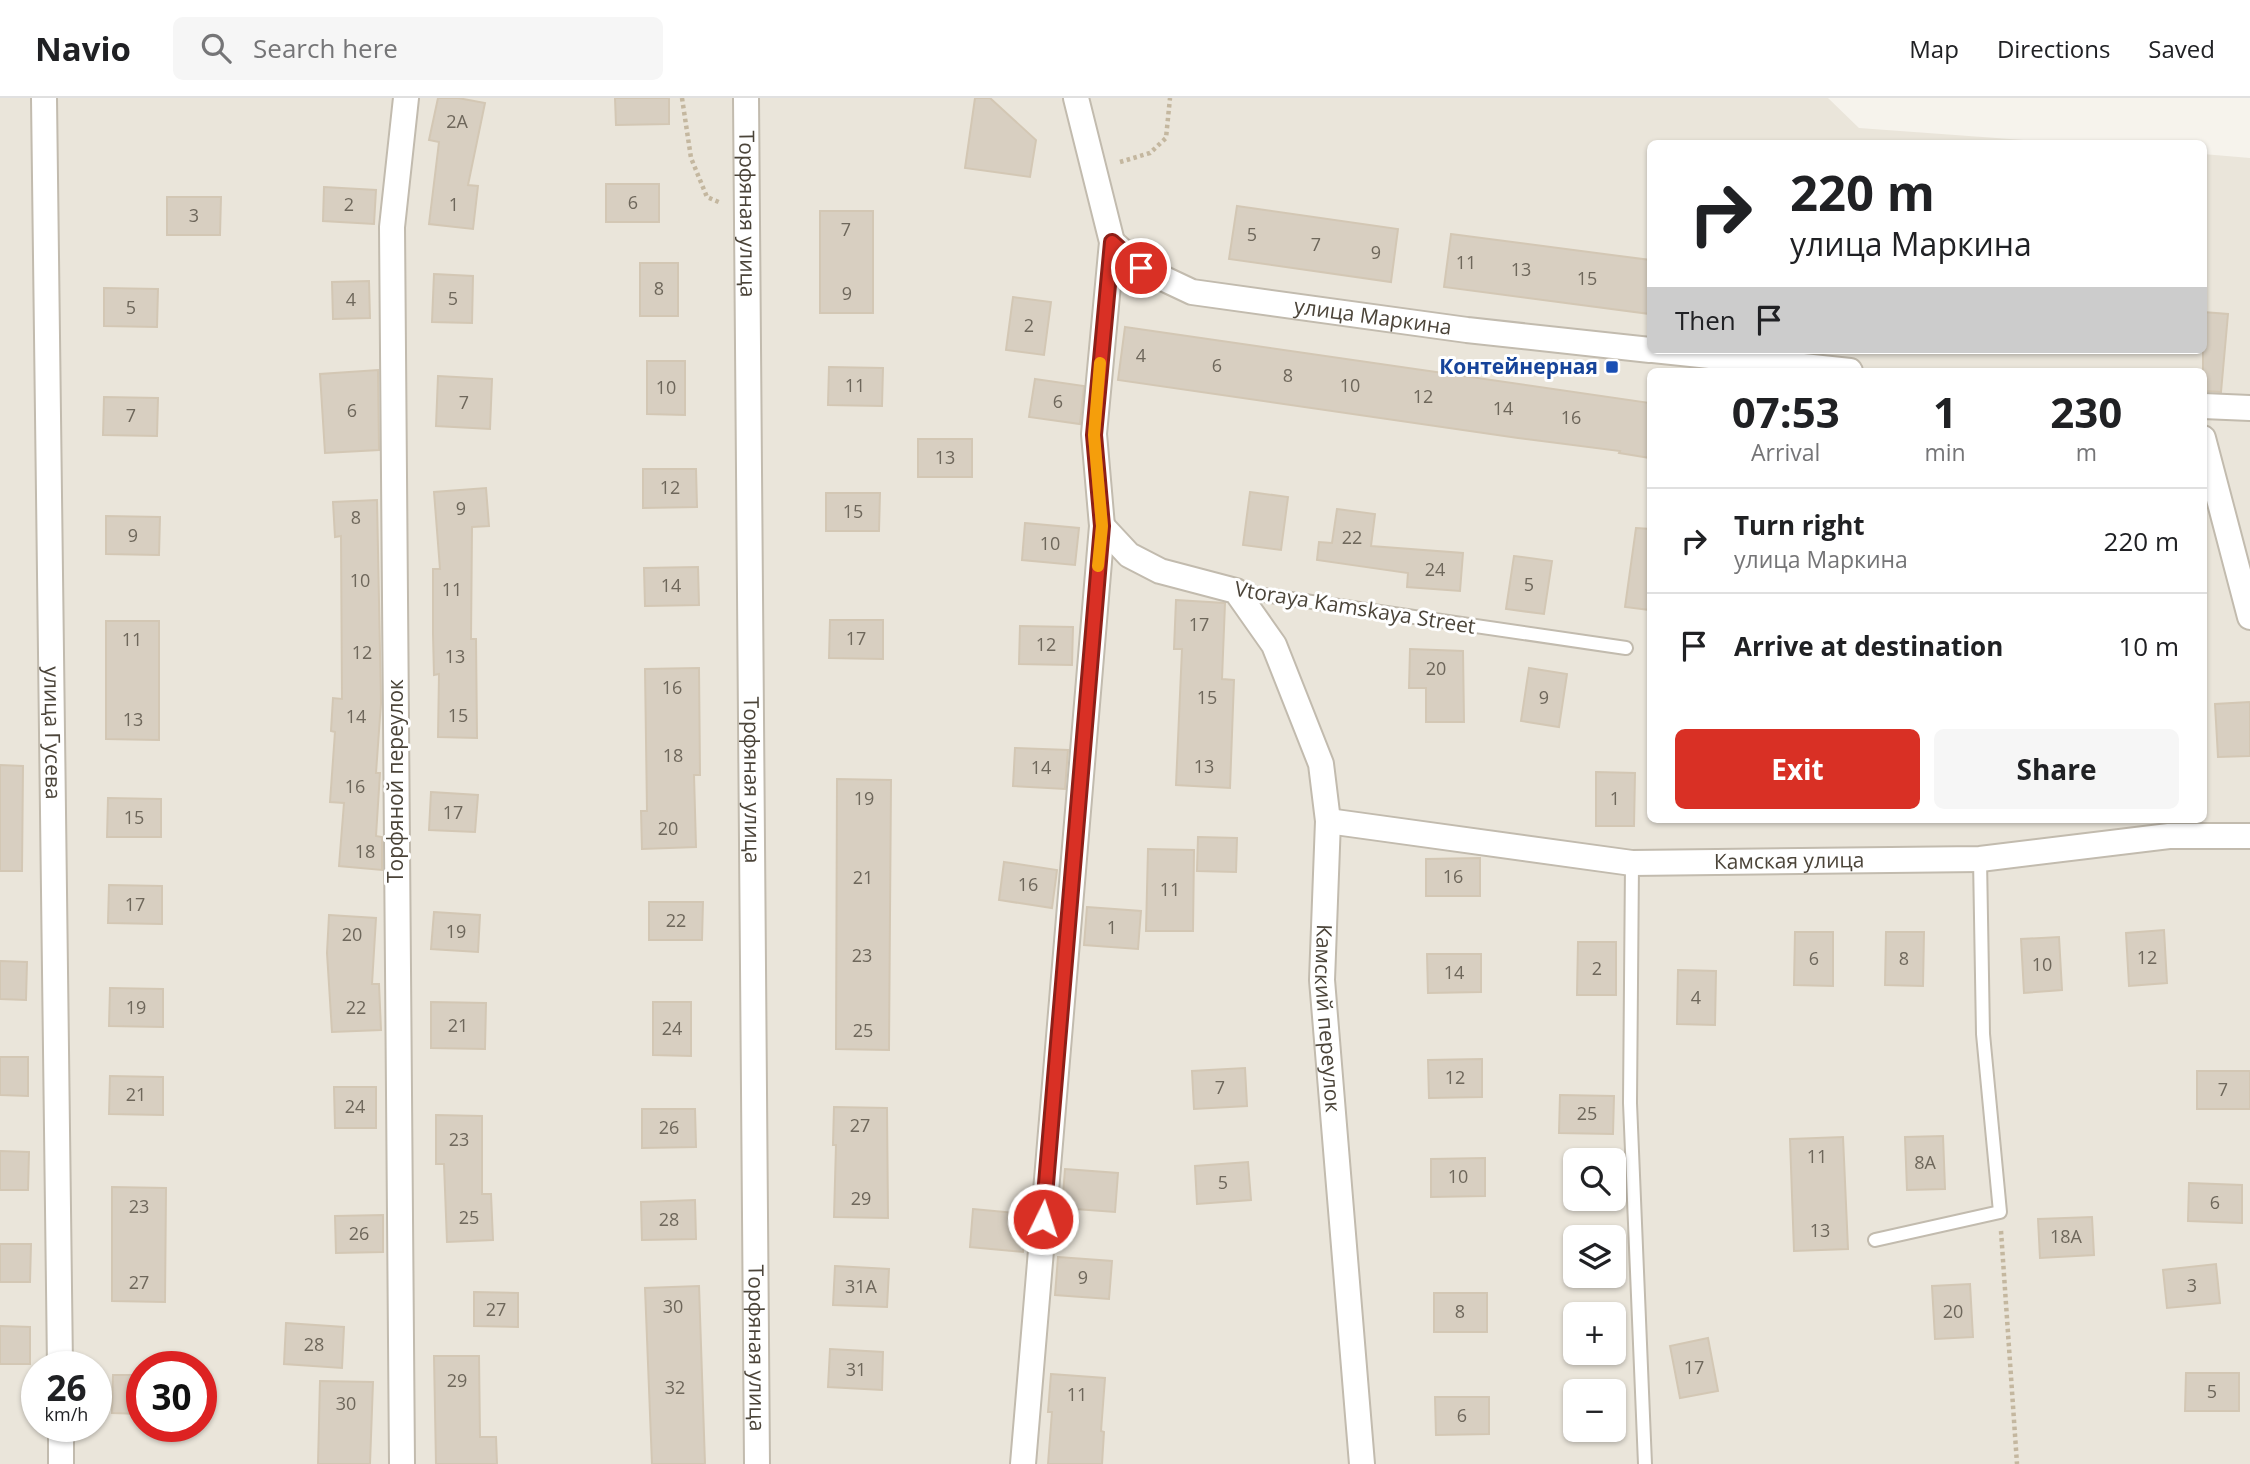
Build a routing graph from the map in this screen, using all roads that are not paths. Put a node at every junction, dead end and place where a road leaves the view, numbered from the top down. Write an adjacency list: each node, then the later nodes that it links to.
1 (44, 98): 21 (street, улица Гусева)
2 (406, 98): 24 (street, Торфяной переулок)
3 (746, 98): 25 (street, Торфяная улица)
4 (1076, 98): 5 (street)
5 (1112, 242): 6 (street, улица Маркина); 12 (street)
6 (1647, 350)
7 (1689, 354): 8 (street, улица Маркина)
8 (1822, 368)
9 (2207, 406): 10 (street)
10 (2250, 408)
11 (2207, 453): 14 (street)
12 (1102, 526): 13 (street, Vtoraya Kamskaya Street); 26 (street)
13 (1236, 591): 15 (lane, Vtoraya Kamskaya Street); 16 (street, Камский переулок)
14 (2250, 617)
15 (1626, 648)
16 (1328, 821): 19 (street, Камская улица); 27 (street, Камский переулок)
17 (2250, 836): 18 (street, Камская улица)
18 (1980, 859): 19 (street, Камская улица); 20 (lane)
19 (1632, 863): 28 (lane)
20 (1875, 1240)
21 (60, 1351)
22 (61, 1442): 23 (street)
23 (61, 1464)
24 (402, 1464)
25 (757, 1464)
26 (1023, 1464)
27 (1362, 1464)
28 (1645, 1464)

